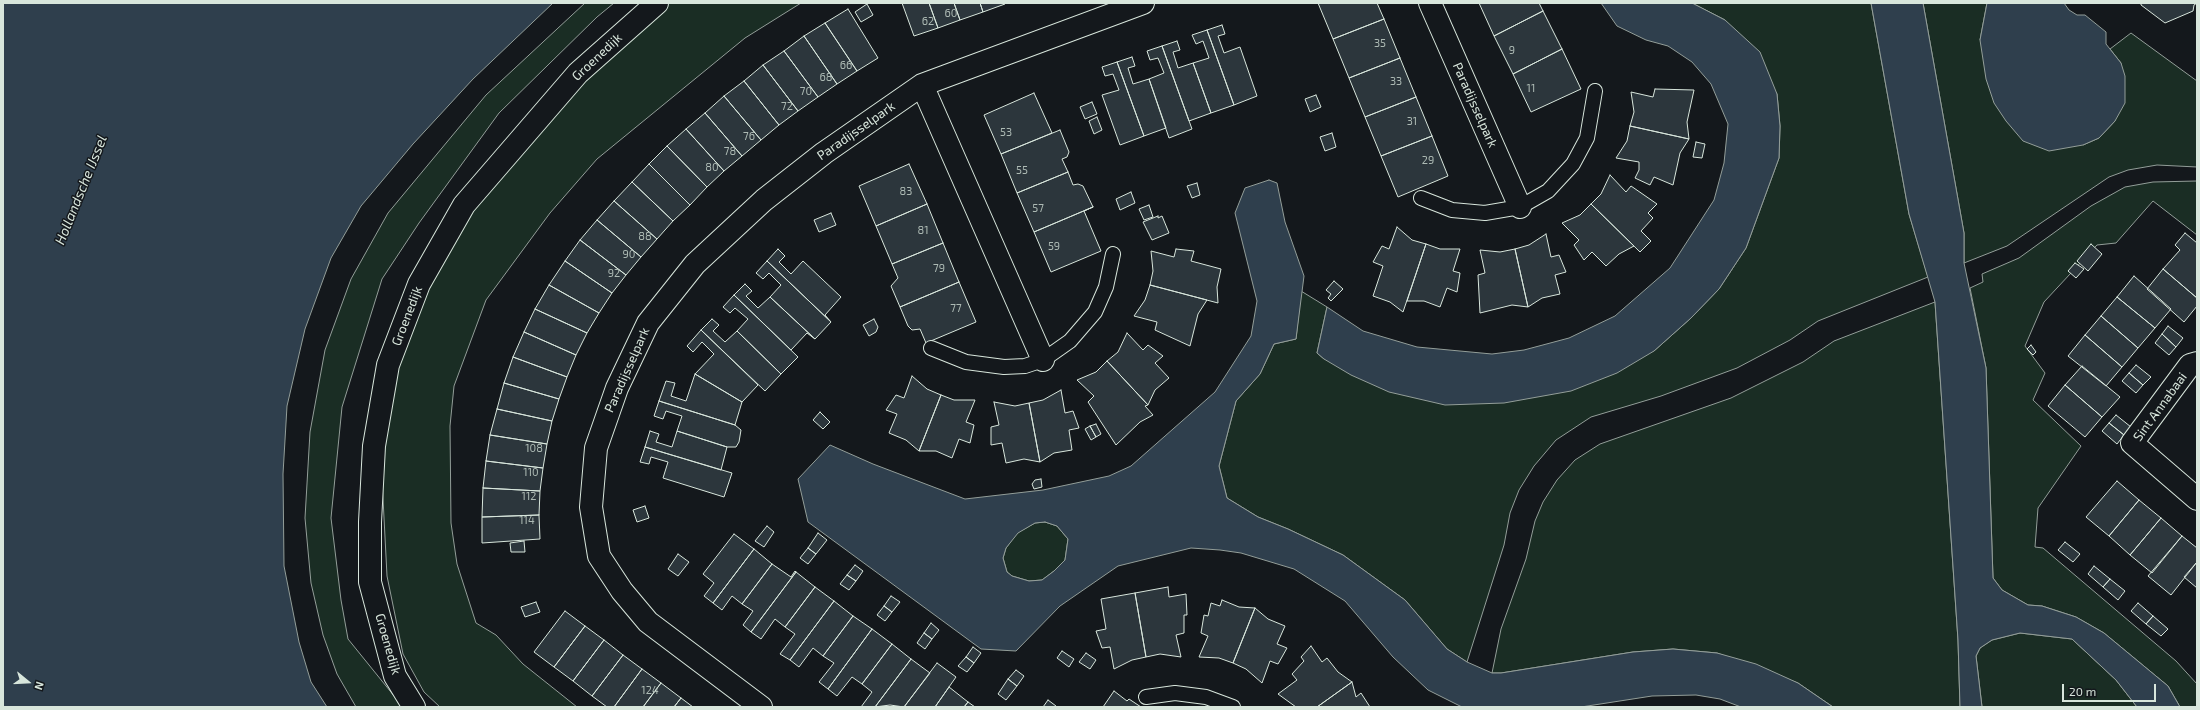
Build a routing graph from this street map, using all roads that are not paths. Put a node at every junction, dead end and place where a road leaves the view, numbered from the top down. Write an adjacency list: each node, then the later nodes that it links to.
1 (657, 3): 14 (street, Groenedijk)
2 (1143, 3): 4 (street, Paradijsselpark)
3 (1430, 3): 7 (street, Paradijsselpark)
4 (922, 85): 10 (street); 15 (street, Paradijsselpark)
5 (1595, 91): 7 (lane)
6 (1421, 198): 7 (lane)
7 (1520, 207)
8 (1113, 254): 10 (lane)
9 (931, 348): 10 (lane)
10 (1043, 360)
11 (2197, 363): 12 (street, Sint Annabaai)
12 (2197, 499)
13 (1146, 697): 16 (lane)
14 (414, 707)
15 (761, 707)
16 (1234, 707)

